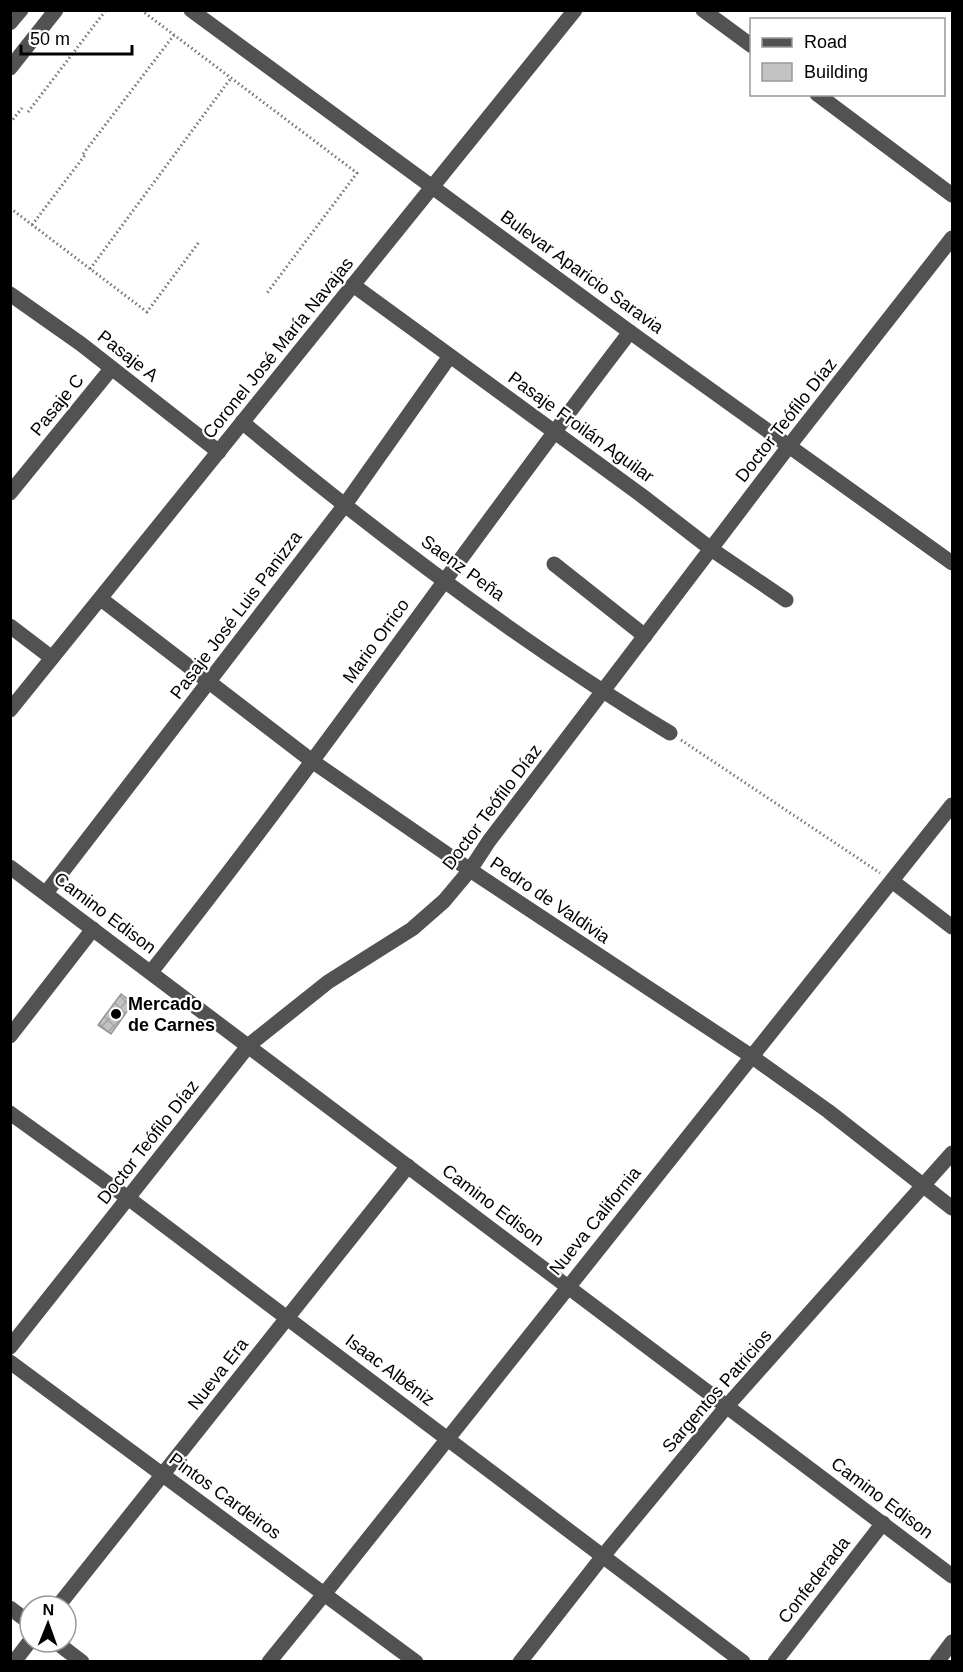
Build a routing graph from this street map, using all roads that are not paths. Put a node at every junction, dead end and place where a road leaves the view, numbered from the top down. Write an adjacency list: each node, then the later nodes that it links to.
1 (21, 10): 6 (street)
2 (56, 10): 8 (street)
3 (191, 10): 10 (street, Bulevar Aparicio Saravia)
4 (575, 10): 10 (street, Coronel José María Navajas)
5 (703, 10): 7 (street)
6 (10, 23)
7 (750, 45)
8 (10, 68)
9 (820, 96): 11 (street)
10 (433, 188): 13 (street, Coronel José María Navajas); 15 (street, Bulevar Aparicio Saravia)
11 (952, 195)
12 (952, 238): 20 (street, Doctor Teófilo Díaz)
13 (353, 285): 16 (street, Pasaje Froilán Aguilar); 18 (street, Coronel José María Navajas)
14 (10, 294): 17 (street, Pasaje A)
15 (630, 332): 19 (street, Mario Orrico); 20 (street, Bulevar Aparicio Saravia)
16 (450, 356): 19 (street, Pasaje Froilán Aguilar); 23 (street, Pasaje José Luis Panizza)
17 (111, 369): 21 (street, Pasaje A); 22 (street, Pasaje C)
18 (242, 422): 21 (street, Coronel José María Navajas); 23 (street, Saenz Peña)
19 (554, 431): 24 (street, Pasaje Froilán Aguilar); 27 (street, Mario Orrico)
20 (789, 446): 24 (street, Doctor Teófilo Díaz); 25 (street, Bulevar Aparicio Saravia)
21 (219, 452): 28 (street, Coronel José María Navajas)
22 (10, 493)
23 (344, 506): 27 (street, Saenz Peña); 33 (street, Pasaje José Luis Panizza)
24 (711, 549): 29 (street, Pasaje Froilán Aguilar); 31 (street, Doctor Teófilo Díaz)
25 (952, 563)
26 (554, 564): 31 (street)
27 (445, 580): 34 (street, Saenz Peña); 37 (street, Mario Orrico)
28 (100, 599): 32 (street, Coronel José María Navajas); 33 (street, Pedro de Valdivia)
29 (786, 600)
30 (10, 627): 32 (street)
31 (645, 636): 34 (street, Doctor Teófilo Díaz)
32 (52, 658): 35 (street, Coronel José María Navajas)
33 (210, 682): 37 (street, Pedro de Valdivia); 42 (street, Pasaje José Luis Panizza)
34 (602, 692): 36 (street, Saenz Peña); 40 (street, Doctor Teófilo Díaz)
35 (10, 710)
36 (669, 733)
37 (312, 761): 40 (street, Pedro de Valdivia); 45 (street, Mario Orrico)
38 (952, 805): 41 (street, Nueva California)
39 (10, 867): 42 (street, Camino Edison)
40 (470, 870): 47 (street, Doctor Teófilo Díaz); 48 (street, Pedro de Valdivia)
41 (892, 881): 43 (street); 48 (street, Nueva California)
42 (45, 893): 44 (street, Camino Edison)
43 (952, 927)
44 (93, 929): 45 (street, Camino Edison); 46 (street)
45 (151, 972): 47 (street, Camino Edison)
46 (10, 1036)
47 (249, 1046): 51 (street, Camino Edison); 53 (street, Doctor Teófilo Díaz)
48 (752, 1056): 52 (street, Pedro de Valdivia); 55 (street, Nueva California)
49 (10, 1113): 53 (street, Isaac Albéniz)
50 (952, 1153): 52 (street, Sargentos Patricios)
51 (408, 1166): 55 (street, Camino Edison); 56 (street, Nueva Era)
52 (923, 1186): 54 (street, Pedro de Valdivia); 59 (street, Sargentos Patricios)
53 (128, 1198): 56 (street, Isaac Albéniz); 57 (street, Doctor Teófilo Díaz)
54 (952, 1208)
55 (568, 1286): 59 (street, Camino Edison); 60 (street, Nueva California)
56 (287, 1318): 60 (street, Isaac Albéniz); 61 (street, Nueva Era)
57 (10, 1347)
58 (10, 1362): 61 (street, Pintos Cardeiros)
59 (727, 1406): 62 (street, Camino Edison); 63 (street, Sargentos Patricios)
60 (447, 1439): 63 (street, Isaac Albéniz); 65 (street, Nueva California)
61 (162, 1475): 65 (street, Pintos Cardeiros); 66 (street, Nueva Era)
62 (883, 1523): 64 (street, Camino Edison); 72 (street, Confederada)
63 (603, 1556): 70 (street, Sargentos Patricios); 71 (street, Isaac Albéniz)
64 (952, 1576)
65 (325, 1593): 68 (street, Nueva California); 69 (street, Pintos Cardeiros)
66 (68, 1594)
67 (952, 1642): 73 (street)
68 (269, 1662)
69 (416, 1662)
70 (520, 1662)
71 (743, 1662)
72 (776, 1662)
73 (937, 1662)

